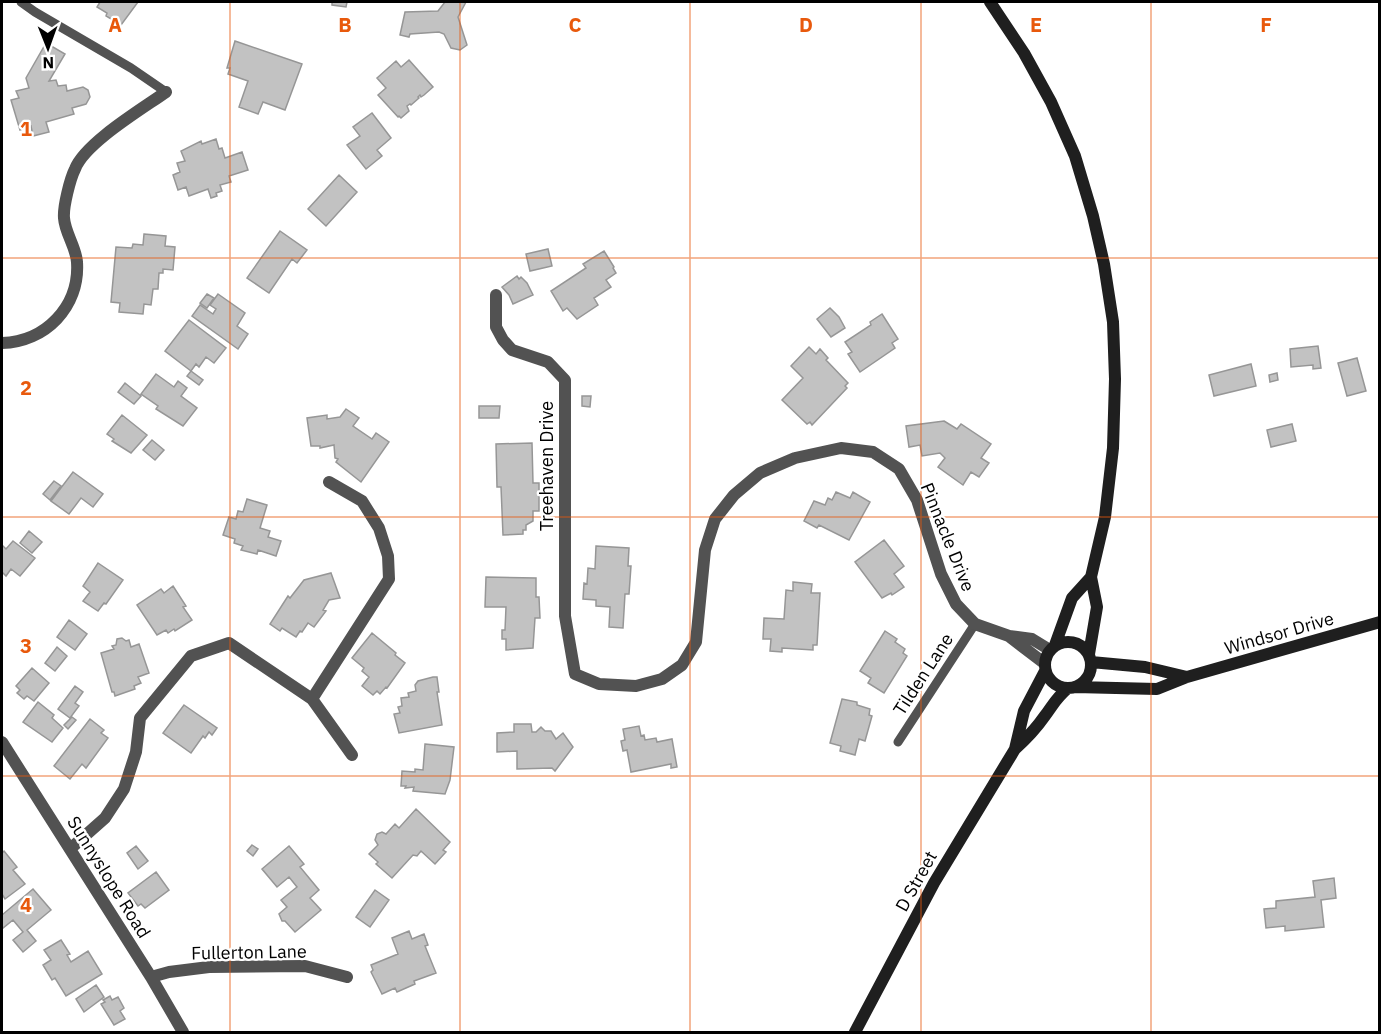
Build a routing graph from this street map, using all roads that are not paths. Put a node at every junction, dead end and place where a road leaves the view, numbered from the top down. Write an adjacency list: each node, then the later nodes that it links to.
1 (21, 2): 3 (lane)
2 (990, 2): 7 (street)
3 (166, 92): 5 (street)
4 (496, 295): 14 (street, Treehaven Drive)
5 (2, 343)
6 (328, 482): 17 (street)
7 (1092, 577): 11 (street); 12 (street)
8 (1380, 622): 15 (street, Windsor Drive)
9 (975, 624): 10 (street, Pinnacle Drive); 14 (street, Pinnacle Drive); 19 (lane, Tilden Lane)
10 (1009, 636): 11 (street, Pinnacle Drive); 13 (street, Pinnacle Drive)
11 (1053, 647): 12 (street); 13 (street)
12 (1090, 658): 15 (street, Windsor Drive); 16 (street)
13 (1045, 667): 16 (street); 20 (street, D Street)
14 (575, 674)
15 (1187, 677): 16 (street, Windsor Drive)
16 (1072, 687): 20 (street, D Street)
17 (312, 699): 21 (street); 22 (street)
18 (2, 742): 22 (street, Sunnyslope Road)
19 (898, 742)
20 (1015, 749): 26 (street, D Street)
21 (352, 755)
22 (70, 849): 23 (street, Sunnyslope Road)
23 (151, 977): 24 (street, Fullerton Lane); 25 (street, Sunnyslope Road)
24 (347, 977)
25 (183, 1032)
26 (855, 1032)

